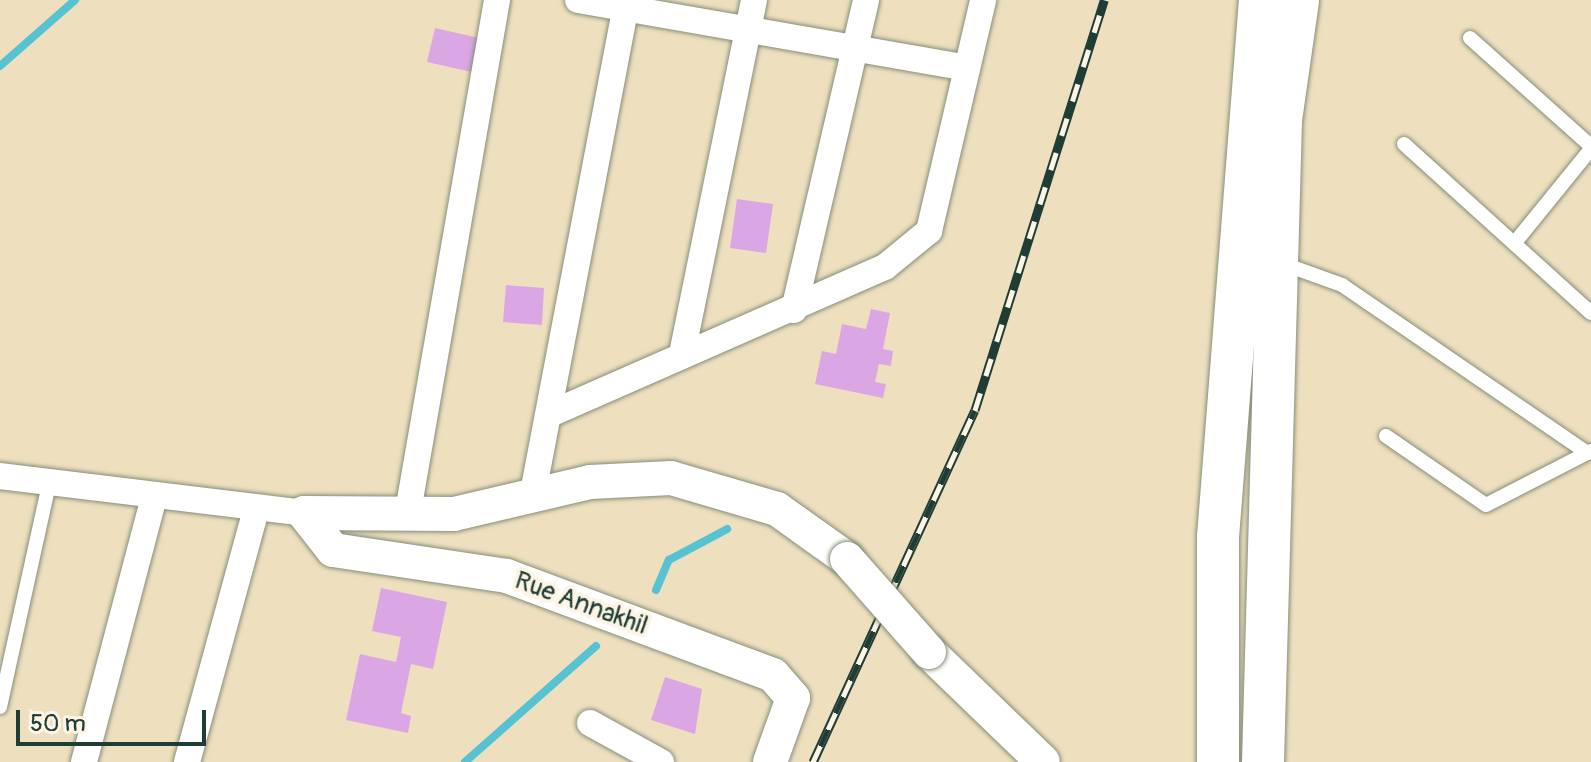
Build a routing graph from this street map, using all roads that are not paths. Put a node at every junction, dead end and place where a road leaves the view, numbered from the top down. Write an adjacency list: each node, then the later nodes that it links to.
1 (497, 0): 29 (street)
2 (578, 0): 8 (street)
3 (754, 0): 9 (street)
4 (866, 0): 11 (street)
5 (983, 0): 12 (street)
6 (1260, 0): 37 (main road)
7 (1298, 0): 16 (main road)
8 (626, 4): 9 (street); 20 (street)
9 (747, 31): 11 (street); 19 (street)
10 (1470, 38): 14 (lane)
11 (856, 50): 12 (street); 17 (street)
12 (967, 68): 17 (street)
13 (1404, 144): 15 (lane)
14 (1591, 147): 15 (lane)
15 (1517, 240): 18 (lane)
16 (1277, 261): 22 (lane); 38 (main road)
17 (794, 310): 19 (street)
18 (1591, 313)
19 (682, 354): 20 (street)
20 (550, 414): 25 (street)
21 (1386, 436): 22 (lane)
22 (1589, 452)
23 (0, 476): 24 (street)
24 (49, 485): 26 (street); 30 (lane)
25 (532, 498): 29 (street); 36 (street, bridge)
26 (153, 500): 27 (street); 32 (street)
27 (256, 510): 28 (street); 33 (street)
28 (304, 513): 29 (street); 35 (street, Rue Annakhil)
29 (407, 517)
30 (0, 707)
31 (590, 723): 34 (street)
32 (84, 762)
33 (187, 762)
34 (661, 762)
35 (770, 762)
36 (1043, 762)
37 (1218, 762)
38 (1263, 762)

